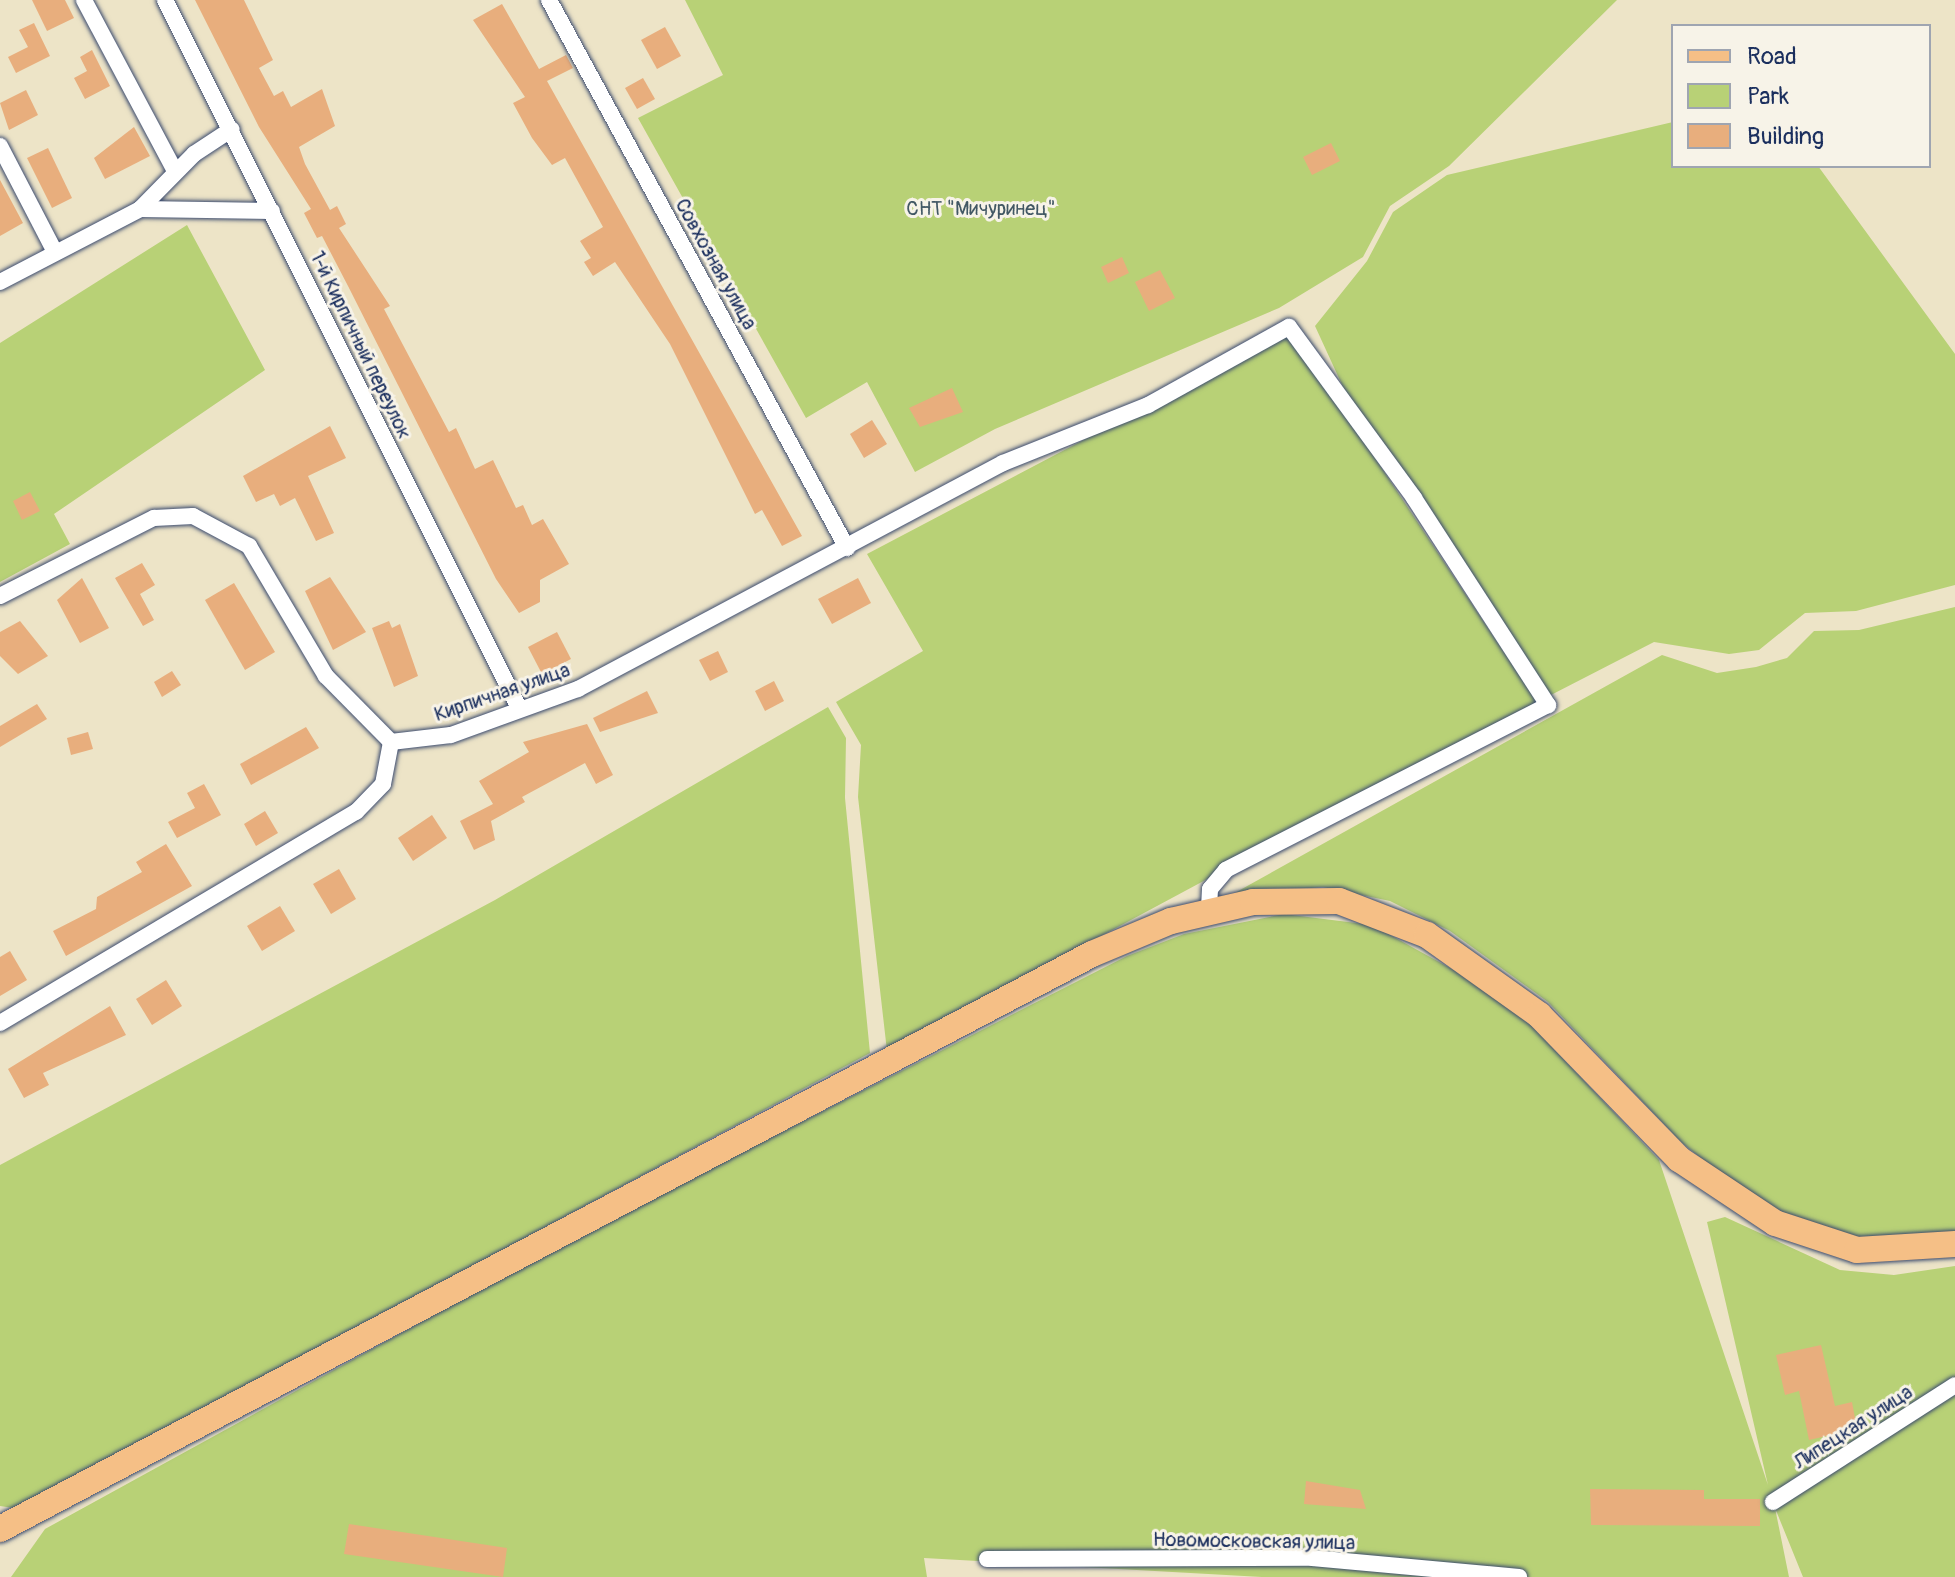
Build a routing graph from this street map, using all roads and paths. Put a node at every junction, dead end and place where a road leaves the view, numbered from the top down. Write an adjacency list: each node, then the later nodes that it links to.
1 (84, 0): 6 (street)
2 (165, 0): 4 (street, 1-й Кирпичный переулок)
3 (549, 0): 11 (street, Совхозная улица)
4 (232, 129): 6 (street); 8 (street, 1-й Кирпичный переулок)
5 (0, 146): 9 (street)
6 (175, 171): 7 (street)
7 (140, 209): 8 (street); 9 (street)
8 (272, 211): 13 (street, 1-й Кирпичный переулок)
9 (55, 252): 10 (street)
10 (0, 282)
11 (847, 548): 13 (street, Кирпичная улица); 15 (street, Кирпичная улица)
12 (0, 596): 14 (street)
13 (519, 708): 14 (street, Кирпичная улица)
14 (391, 742): 16 (street)
15 (1209, 909): 17 (main road); 20 (main road)
16 (0, 1023)
17 (1955, 1244)
18 (1955, 1385): 19 (street, Липецкая улица)
19 (1773, 1502)
20 (0, 1529)
21 (987, 1559): 22 (street, Новомосковская улица)
22 (1519, 1577)

